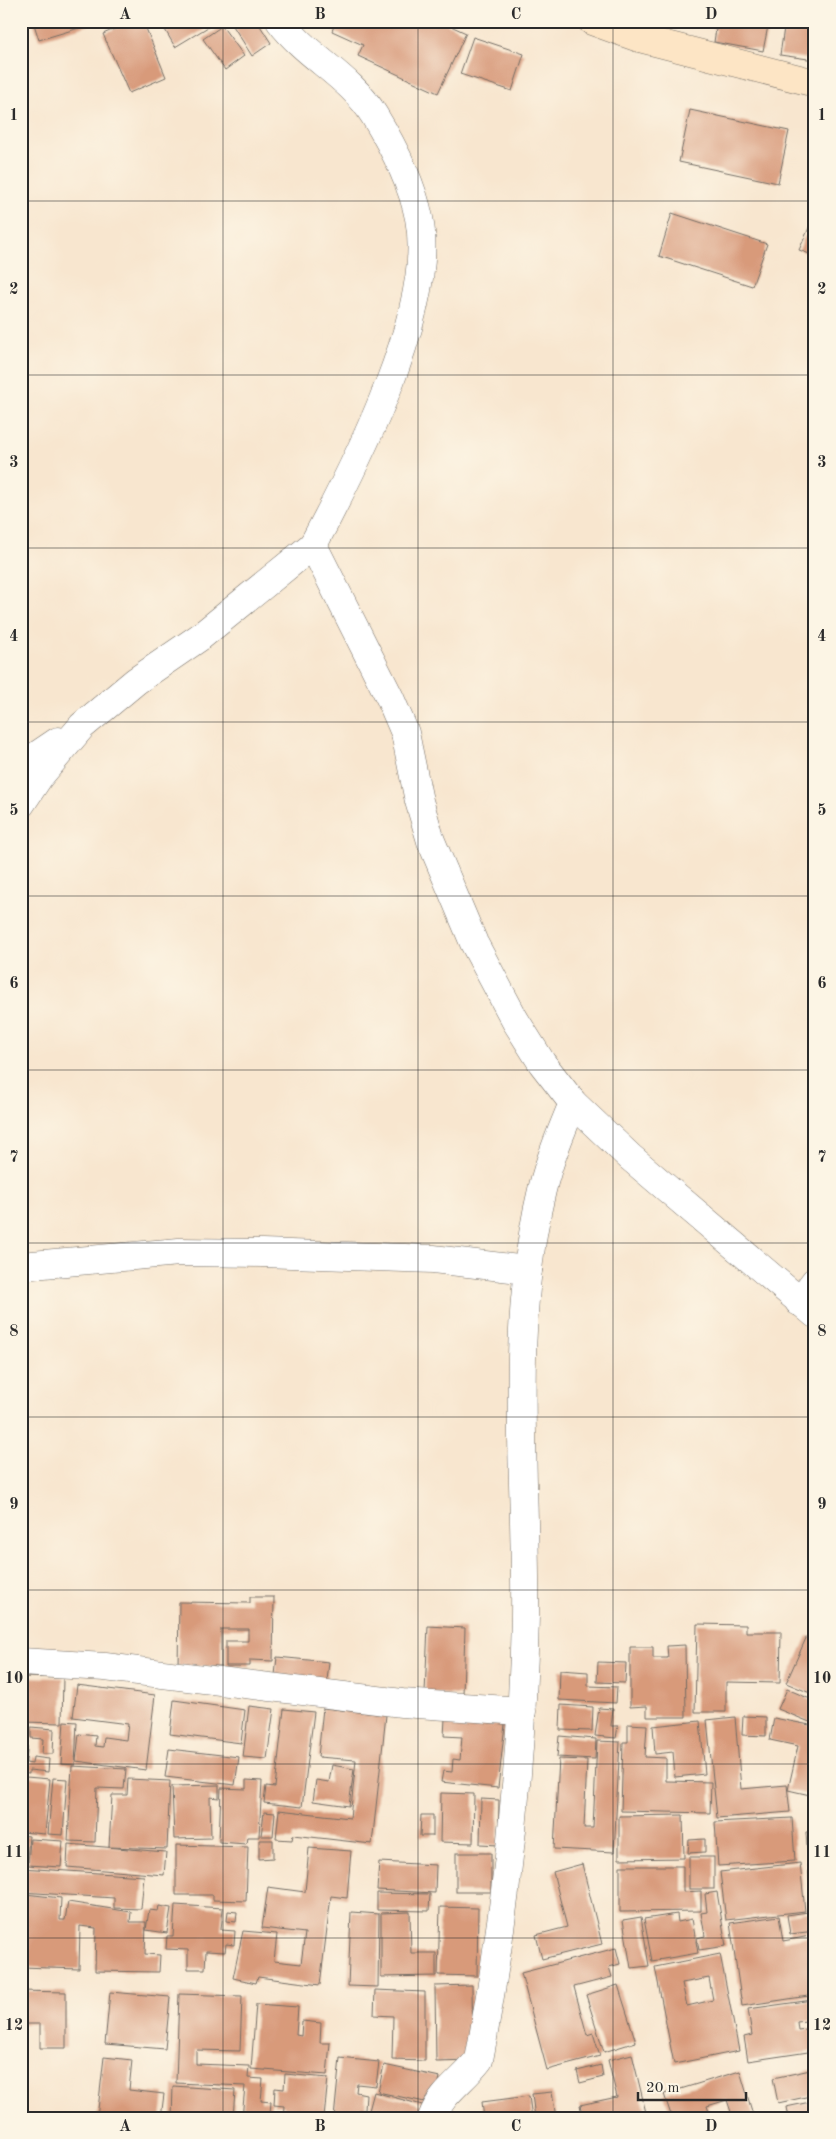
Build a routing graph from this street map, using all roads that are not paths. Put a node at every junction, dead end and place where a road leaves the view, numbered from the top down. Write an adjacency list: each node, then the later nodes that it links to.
1 (280, 21): 4 (street)
2 (592, 21): 3 (main road)
3 (815, 83)
4 (313, 546): 5 (street); 8 (street)
5 (82, 726): 6 (street); 7 (street)
6 (21, 766)
7 (21, 804)
8 (573, 1104): 10 (street); 11 (street)
9 (21, 1266): 10 (street)
10 (528, 1270): 13 (street)
11 (810, 1299)
12 (21, 1662): 13 (street)
13 (522, 1711): 14 (street)
14 (432, 2118)

